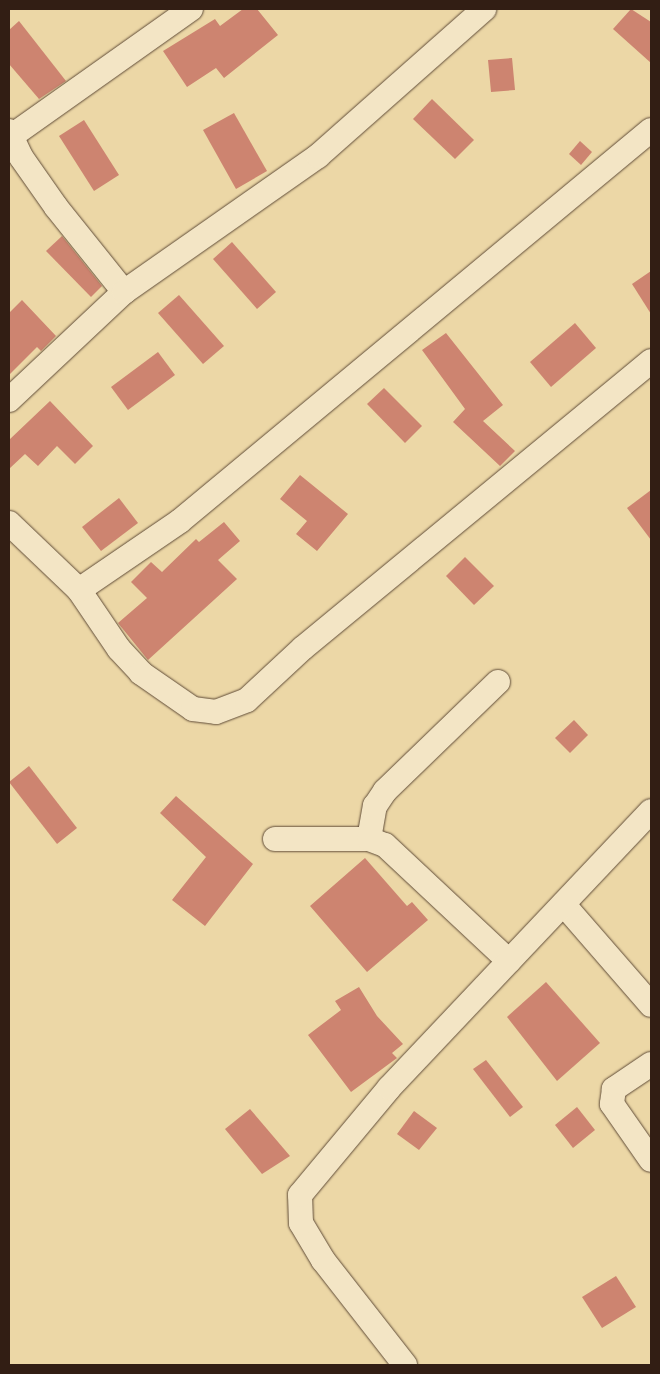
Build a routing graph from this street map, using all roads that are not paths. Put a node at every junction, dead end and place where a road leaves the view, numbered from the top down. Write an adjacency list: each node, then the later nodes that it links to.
1 (191, 9): 4 (street)
2 (484, 9): 5 (street)
3 (651, 130): 9 (street)
4 (11, 133): 5 (street)
5 (124, 292): 7 (street)
6 (651, 361): 9 (street)
7 (9, 400)
8 (9, 523): 9 (street)
9 (79, 590)
10 (498, 682): 13 (street)
11 (651, 811): 14 (street)
12 (276, 839): 13 (street)
13 (369, 839): 15 (street)
14 (565, 906): 15 (street); 16 (street)
15 (509, 960): 19 (street)
16 (651, 1005)
17 (651, 1064): 18 (street)
18 (651, 1160)
19 (406, 1365)

